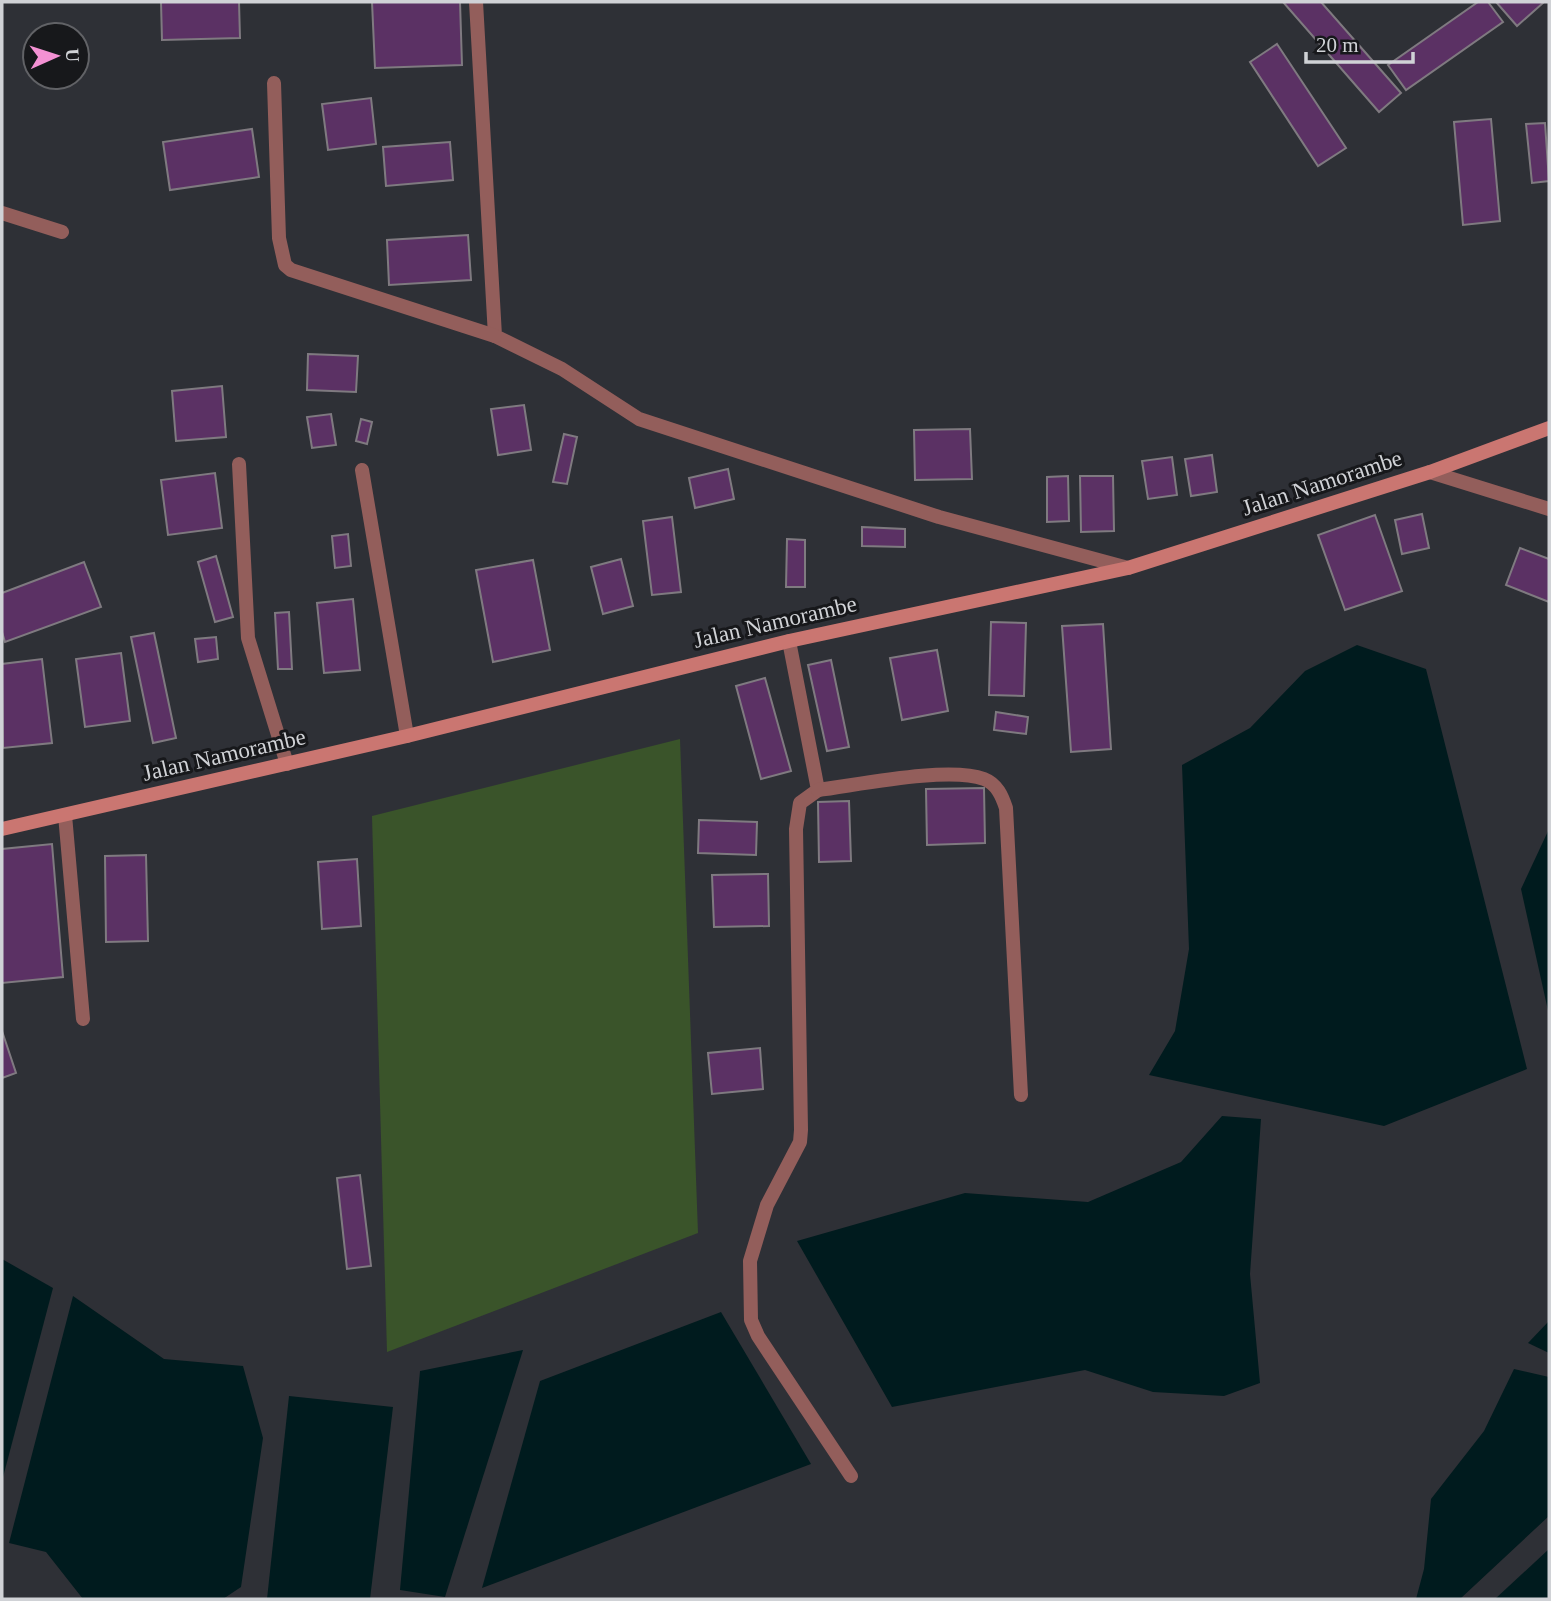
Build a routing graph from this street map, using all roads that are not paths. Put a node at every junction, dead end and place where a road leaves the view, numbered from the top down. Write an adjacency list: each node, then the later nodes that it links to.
1 (476, 2): 5 (street)
2 (274, 83): 5 (street)
3 (2, 213): 4 (street)
4 (62, 232)
5 (495, 336): 11 (street)
6 (1549, 428): 9 (main road, Jalan Namorambe)
7 (239, 464): 14 (street)
8 (362, 470): 13 (street)
9 (1430, 472): 10 (street); 11 (main road, Jalan Namorambe)
10 (1549, 509)
11 (1128, 568): 12 (main road, Jalan Namorambe)
12 (789, 641): 13 (main road, Jalan Namorambe); 15 (street)
13 (407, 736): 14 (main road, Jalan Namorambe)
14 (287, 764): 16 (main road, Jalan Namorambe)
15 (818, 790): 19 (street); 20 (street)
16 (65, 815): 17 (main road, Jalan Namorambe); 18 (street)
17 (2, 829)
18 (83, 1019)
19 (1021, 1095)
20 (851, 1476)

